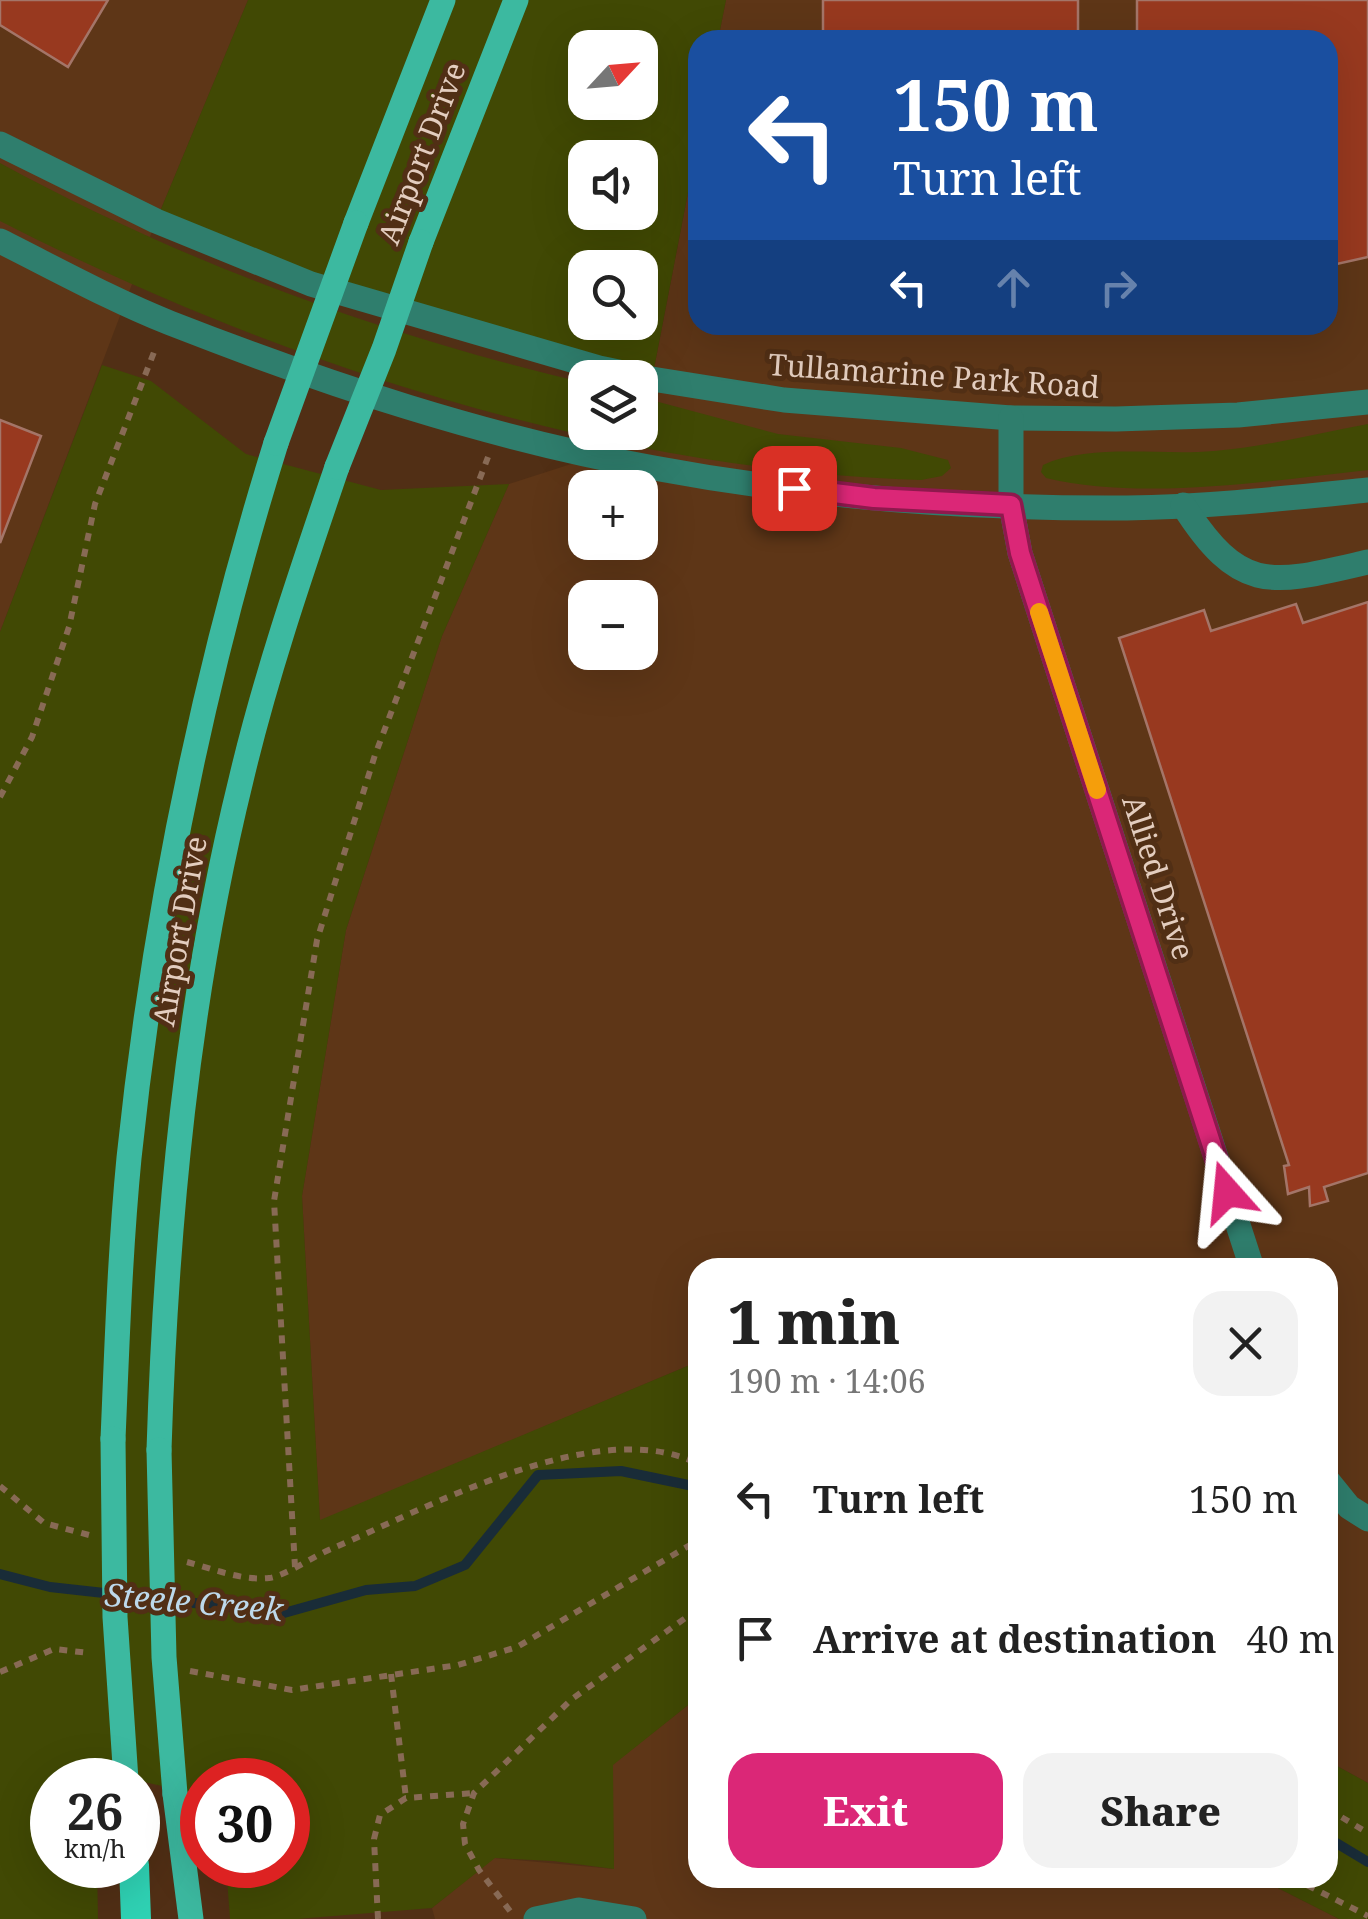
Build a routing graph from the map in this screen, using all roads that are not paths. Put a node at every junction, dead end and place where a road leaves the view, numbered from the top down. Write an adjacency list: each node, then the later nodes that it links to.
1 (442, 0): 14 (main road, Airport Drive, bridge)
2 (516, 0): 17 (main road, Airport Drive, bridge)
3 (0, 144): 6 (street, Tullamarine Park Road)
4 (0, 241): 8 (street)
5 (1368, 402): 6 (street, Tullamarine Park Road)
6 (1012, 418): 8 (street, Allied Drive)
7 (1368, 490): 9 (street)
8 (1011, 505): 9 (street); 11 (street, Allied Drive)
9 (1184, 505): 10 (street)
10 (1368, 562)
11 (1249, 1258)
12 (1338, 1493): 13 (street)
13 (1368, 1519)
14 (125, 1758)
15 (136, 1888): 16 (highway)
16 (138, 1919)
17 (191, 1919)
18 (536, 1919): 19 (street)
19 (634, 1919)

